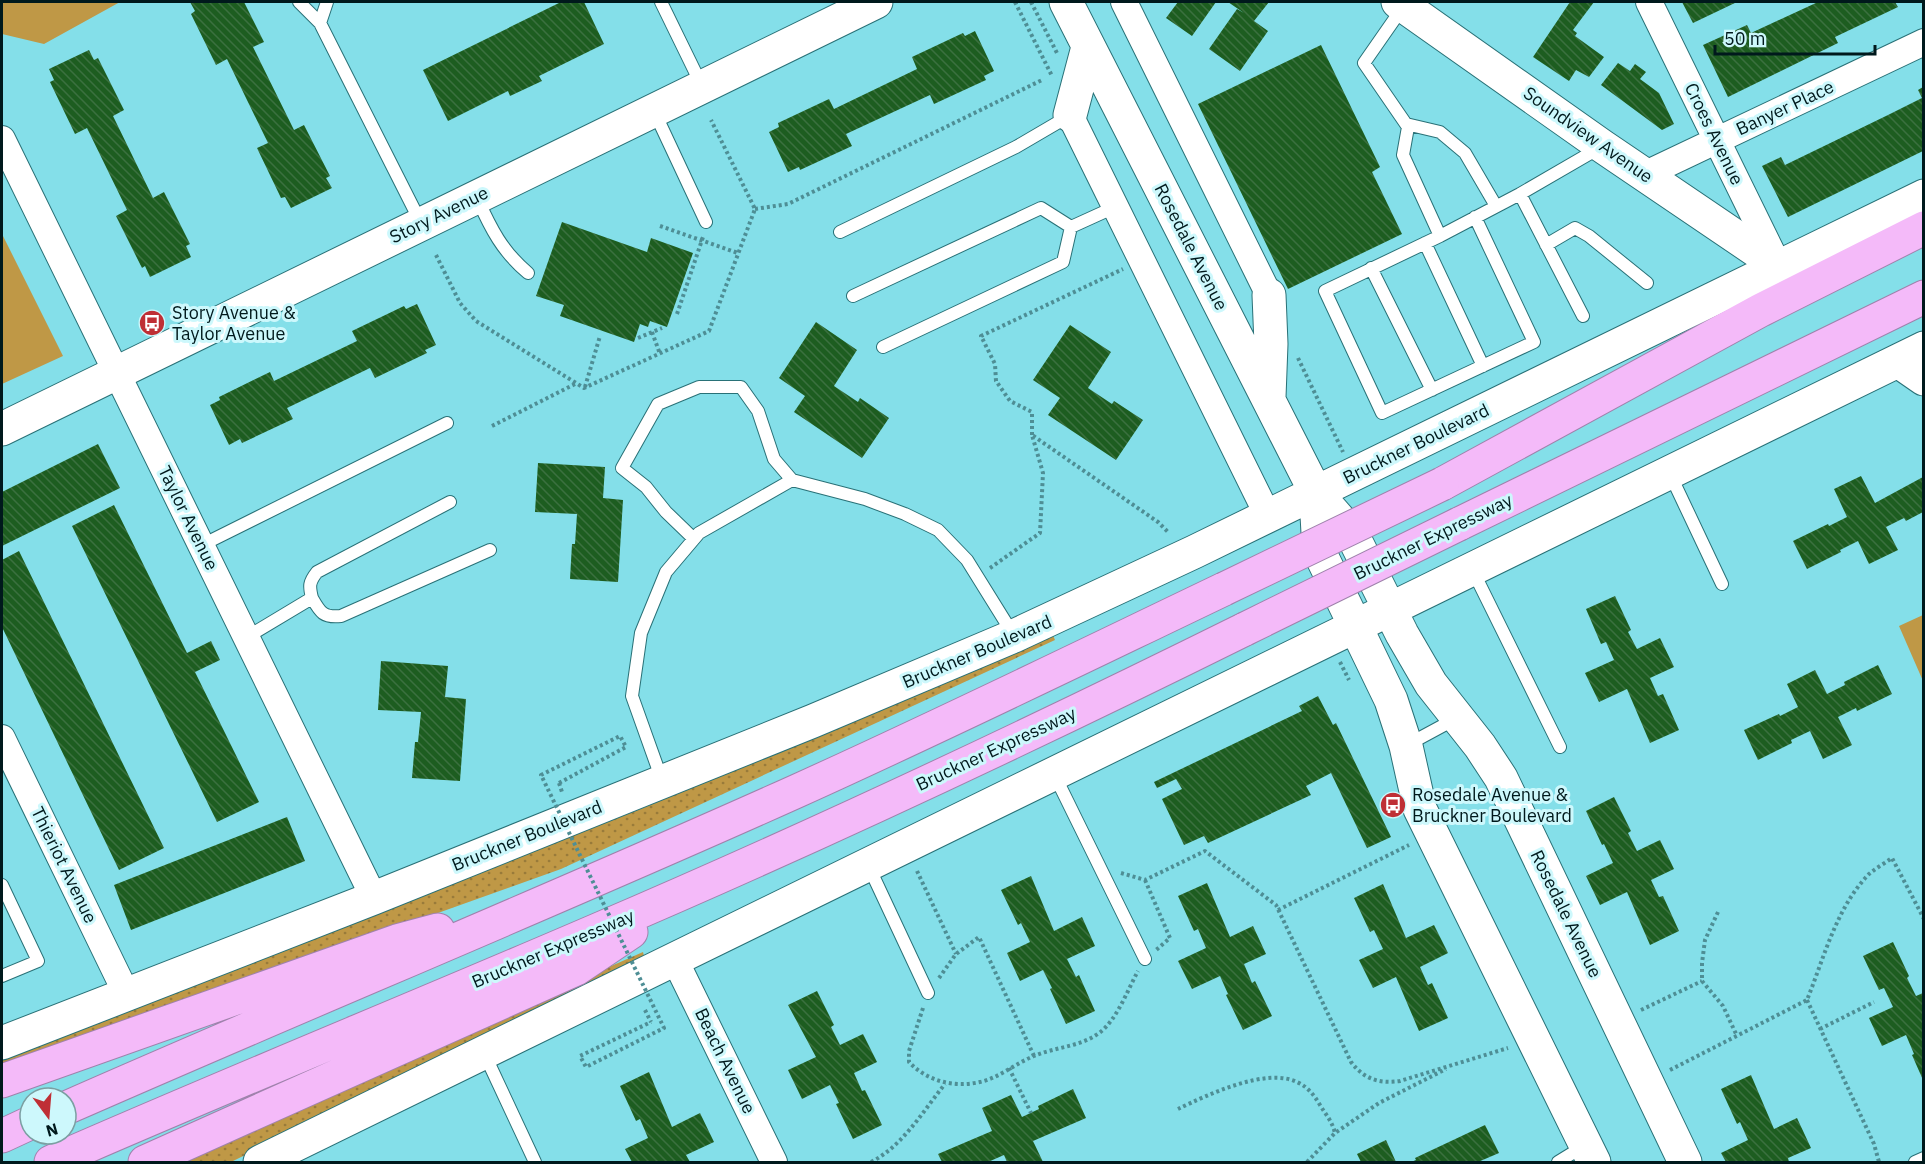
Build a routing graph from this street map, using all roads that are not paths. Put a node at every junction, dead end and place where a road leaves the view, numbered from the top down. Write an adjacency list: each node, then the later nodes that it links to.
1 (299, 2): 9 (lane)
2 (327, 2): 9 (lane)
3 (661, 2): 12 (lane)
4 (876, 2): 12 (main road, Story Avenue)
5 (1066, 2): 11 (main road, Rosedale Avenue)
6 (1126, 2): 40 (street)
7 (1648, 2): 17 (street, Croes Avenue)
8 (1401, 4): 15 (lane); 18 (main road, Soundview Avenue)
9 (320, 23): 27 (lane)
10 (1923, 42): 17 (street, Banyer Place)
11 (1074, 53): 14 (main road); 48 (main road, Rosedale Avenue)
12 (702, 87): 13 (main road, Story Avenue)
13 (654, 110): 22 (main road, Story Avenue); 26 (lane)
14 (1070, 115): 24 (street); 30 (lane)
15 (1406, 124): 23 (lane); 31 (lane)
16 (2, 139): 46 (street, Taylor Avenue)
17 (1717, 141): 19 (street, Banyer Place); 35 (street, Croes Avenue)
18 (1602, 146): 19 (main road, Soundview Avenue); 20 (lane)
19 (1646, 174): 35 (main road, Soundview Avenue)
20 (1520, 194): 23 (lane); 33 (lane)
21 (1923, 196): 35 (main road, Bruckner Boulevard)
22 (477, 197): 27 (main road, Story Avenue); 37 (lane)
23 (1496, 206): 25 (lane)
24 (1114, 207): 28 (lane); 56 (street)
25 (1475, 217): 31 (lane); 45 (lane)
26 (706, 222)
27 (421, 224): 46 (main road, Story Avenue)
28 (1071, 227): 39 (lane); 43 (lane)
29 (1923, 228): 53 (highway)
30 (840, 232)
31 (1440, 236): 32 (lane)
32 (1425, 243): 36 (lane); 45 (lane)
33 (1546, 245): 38 (lane); 42 (lane)
34 (1923, 253): 53 (highway)
35 (1779, 266): 54 (main road, Bruckner Boulevard)
36 (1371, 268): 47 (lane); 47 (lane)
37 (528, 273)
38 (1647, 284)
39 (853, 296)
40 (1269, 296): 48 (main road)
41 (1923, 297): 75 (highway, Bruckner Expressway, bridge)
42 (1583, 315)
43 (883, 347)
44 (1915, 363): 51 (main road)
45 (1483, 366): 47 (lane)
46 (117, 372): 50 (main road, Story Avenue); 58 (street, Taylor Avenue)
47 (1432, 390)
48 (1269, 399): 54 (main road, Rosedale Avenue)
49 (447, 423): 58 (lane)
50 (2, 429)
51 (1670, 473): 60 (main road); 61 (lane)
52 (792, 480): 57 (lane); 57 (lane); 65 (lane)
53 (1442, 484): 77 (highway, bridge)
54 (1316, 493): 56 (main road, Bruckner Boulevard); 63 (main road, Rosedale Avenue); 64 (main road, Rosedale Avenue)
55 (450, 502): 62 (lane)
56 (1268, 516): 65 (main road, Bruckner Boulevard)
57 (694, 539): 72 (lane)
58 (202, 545): 66 (street, Taylor Avenue)
59 (490, 550): 62 (lane)
60 (1472, 570): 63 (main road); 70 (lane)
61 (1722, 584)
62 (312, 598): 66 (lane)
63 (1390, 610): 64 (main road); 67 (main road, Rosedale Avenue)
64 (1355, 627): 69 (main road, Rosedale Avenue); 71 (main road)
65 (1014, 636): 72 (main road, Bruckner Boulevard)
66 (247, 637): 76 (street, Taylor Avenue)
67 (1458, 718): 69 (lane); 97 (main road, Rosedale Avenue)
68 (2, 738): 81 (street, Thieriot Avenue)
69 (1406, 746): 89 (main road, Rosedale Avenue)
70 (1560, 747)
71 (1054, 775): 73 (main road); 78 (lane)
72 (662, 781): 76 (main road, Bruckner Boulevard)
73 (868, 866): 79 (main road); 82 (lane)
74 (2, 885): 80 (lane)
75 (702, 885): 91 (highway, Bruckner Expressway); 92 (highway)
76 (374, 898): 81 (main road, Bruckner Boulevard)
77 (547, 902): 85 (highway); 86 (highway)
78 (1145, 959)
79 (675, 960): 84 (main road); 95 (street, Beach Avenue)
80 (2, 976)
81 (126, 993): 83 (main road, Bruckner Boulevard)
82 (928, 993)
83 (2, 1043)
84 (485, 1053): 93 (main road); 94 (lane)
85 (2, 1081)
86 (78, 1103)
87 (18, 1129): 88 (highway)
88 (2, 1136)
89 (1590, 1154): 96 (lane)
90 (1923, 1158): 98 (lane)
91 (51, 1162)
92 (145, 1162)
93 (260, 1162)
94 (535, 1162)
95 (774, 1162)
96 (1557, 1162)
97 (1685, 1162)
98 (1915, 1162)

